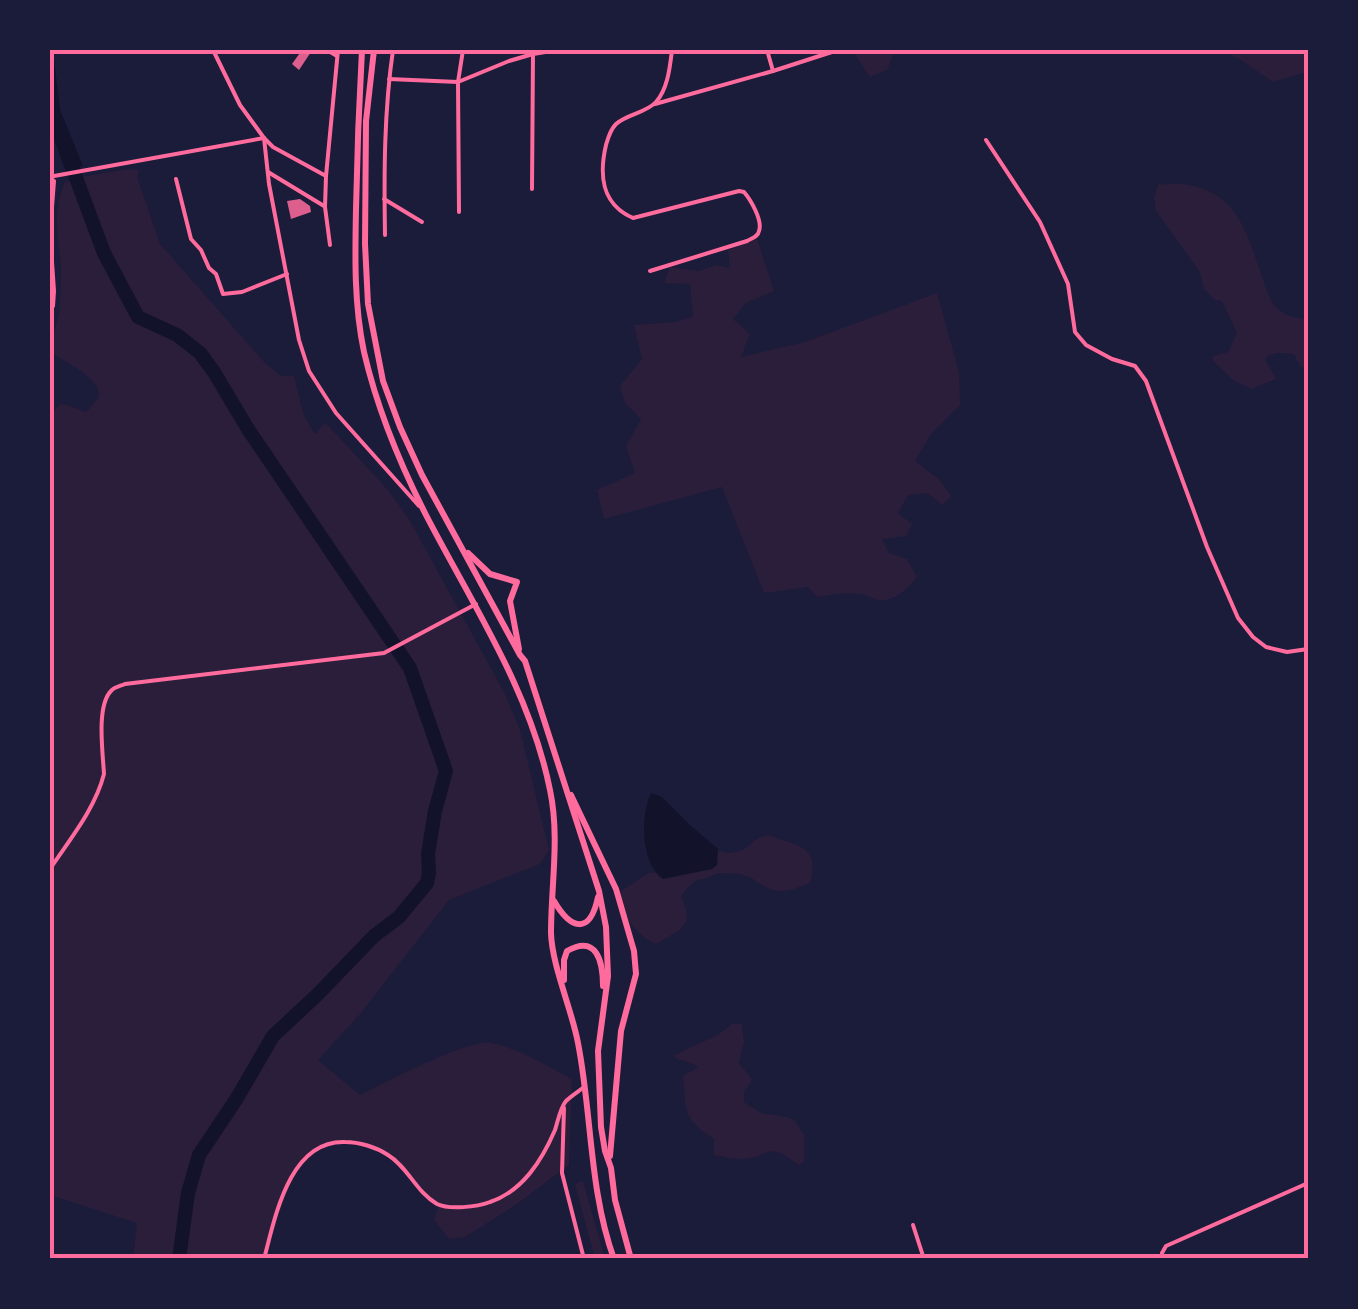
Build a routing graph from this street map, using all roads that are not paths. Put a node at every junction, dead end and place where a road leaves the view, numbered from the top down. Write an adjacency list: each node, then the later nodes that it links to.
1 (212, 50): 17 (street)
2 (326, 50): 11 (street)
3 (362, 50): 36 (main road)
4 (377, 50): 37 (main road)
5 (393, 50): 14 (street)
6 (463, 50): 15 (street)
7 (558, 50): 12 (street)
8 (672, 50): 16 (street)
9 (767, 50): 13 (street)
10 (838, 50): 13 (street)
11 (337, 53): 21 (street)
12 (533, 54): 15 (street); 24 (street)
13 (773, 71): 16 (street)
14 (389, 79): 15 (street); 25 (street)
15 (458, 82): 27 (street)
16 (654, 104): 31 (street)
17 (264, 138): 20 (street); 21 (street); 23 (street)
18 (986, 140): 39 (street)
19 (50, 168): 23 (street)
20 (268, 172): 26 (street); 32 (street)
21 (326, 176): 26 (street)
22 (176, 178): 32 (street)
23 (53, 181): 33 (street)
24 (532, 189)
25 (384, 198): 28 (street); 29 (street)
26 (325, 207): 30 (street)
27 (460, 212)
28 (422, 222)
29 (385, 235)
30 (330, 244)
31 (650, 271)
32 (287, 274): 36 (street)
33 (52, 276): 34 (street)
34 (51, 308): 35 (street)
35 (50, 318)
36 (426, 514): 38 (main road)
37 (464, 549): 40 (main road); 40 (main road)
38 (476, 604): 42 (street); 44 (main road)
39 (1308, 649)
40 (520, 655): 41 (main road)
41 (560, 773): 43 (main road); 49 (main road)
42 (50, 869)
43 (599, 891): 44 (main road); 46 (main road)
44 (553, 900): 45 (main road)
45 (564, 993): 46 (main road); 47 (main road)
46 (604, 1007): 49 (main road)
47 (584, 1087): 48 (street); 54 (main road)
48 (564, 1103): 52 (street); 53 (street)
49 (611, 1168): 55 (main road)
50 (1308, 1183): 57 (street)
51 (914, 1225): 56 (street)
52 (264, 1259)
53 (584, 1259)
54 (614, 1259)
55 (630, 1259)
56 (924, 1259)
57 (1162, 1259)

